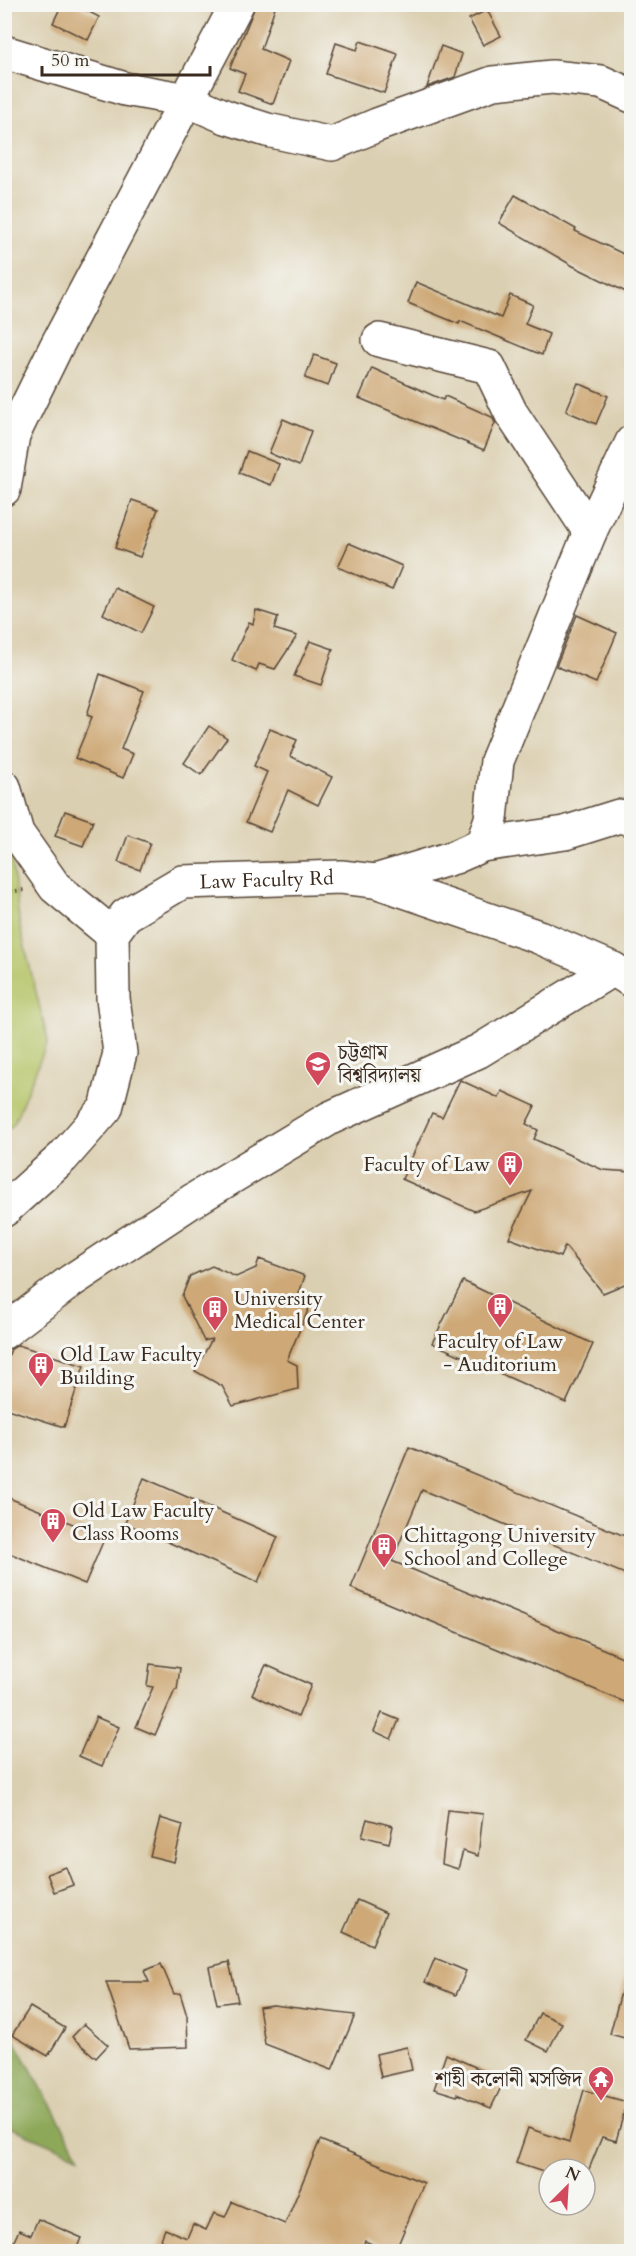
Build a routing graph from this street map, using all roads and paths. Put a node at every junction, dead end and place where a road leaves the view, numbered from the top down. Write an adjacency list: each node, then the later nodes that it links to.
1 (237, 4): 4 (street)
2 (4, 52): 4 (street)
3 (632, 96): 4 (street)
4 (187, 100): 7 (street)
5 (379, 340): 8 (street)
6 (632, 442): 8 (street)
7 (4, 489)
8 (590, 532): 12 (street)
9 (4, 787): 14 (street)
10 (632, 819): 12 (street)
11 (4, 843): 14 (street)
12 (482, 844): 13 (street)
13 (375, 881): 14 (street, Law Faculty Rd); 15 (street, Law Faculty Rd)
14 (111, 934): 18 (street)
15 (539, 937): 16 (street, Law Faculty Rd); 17 (street)
16 (622, 975): 17 (street)
17 (524, 1023): 19 (street)
18 (4, 1210)
19 (4, 1332)

